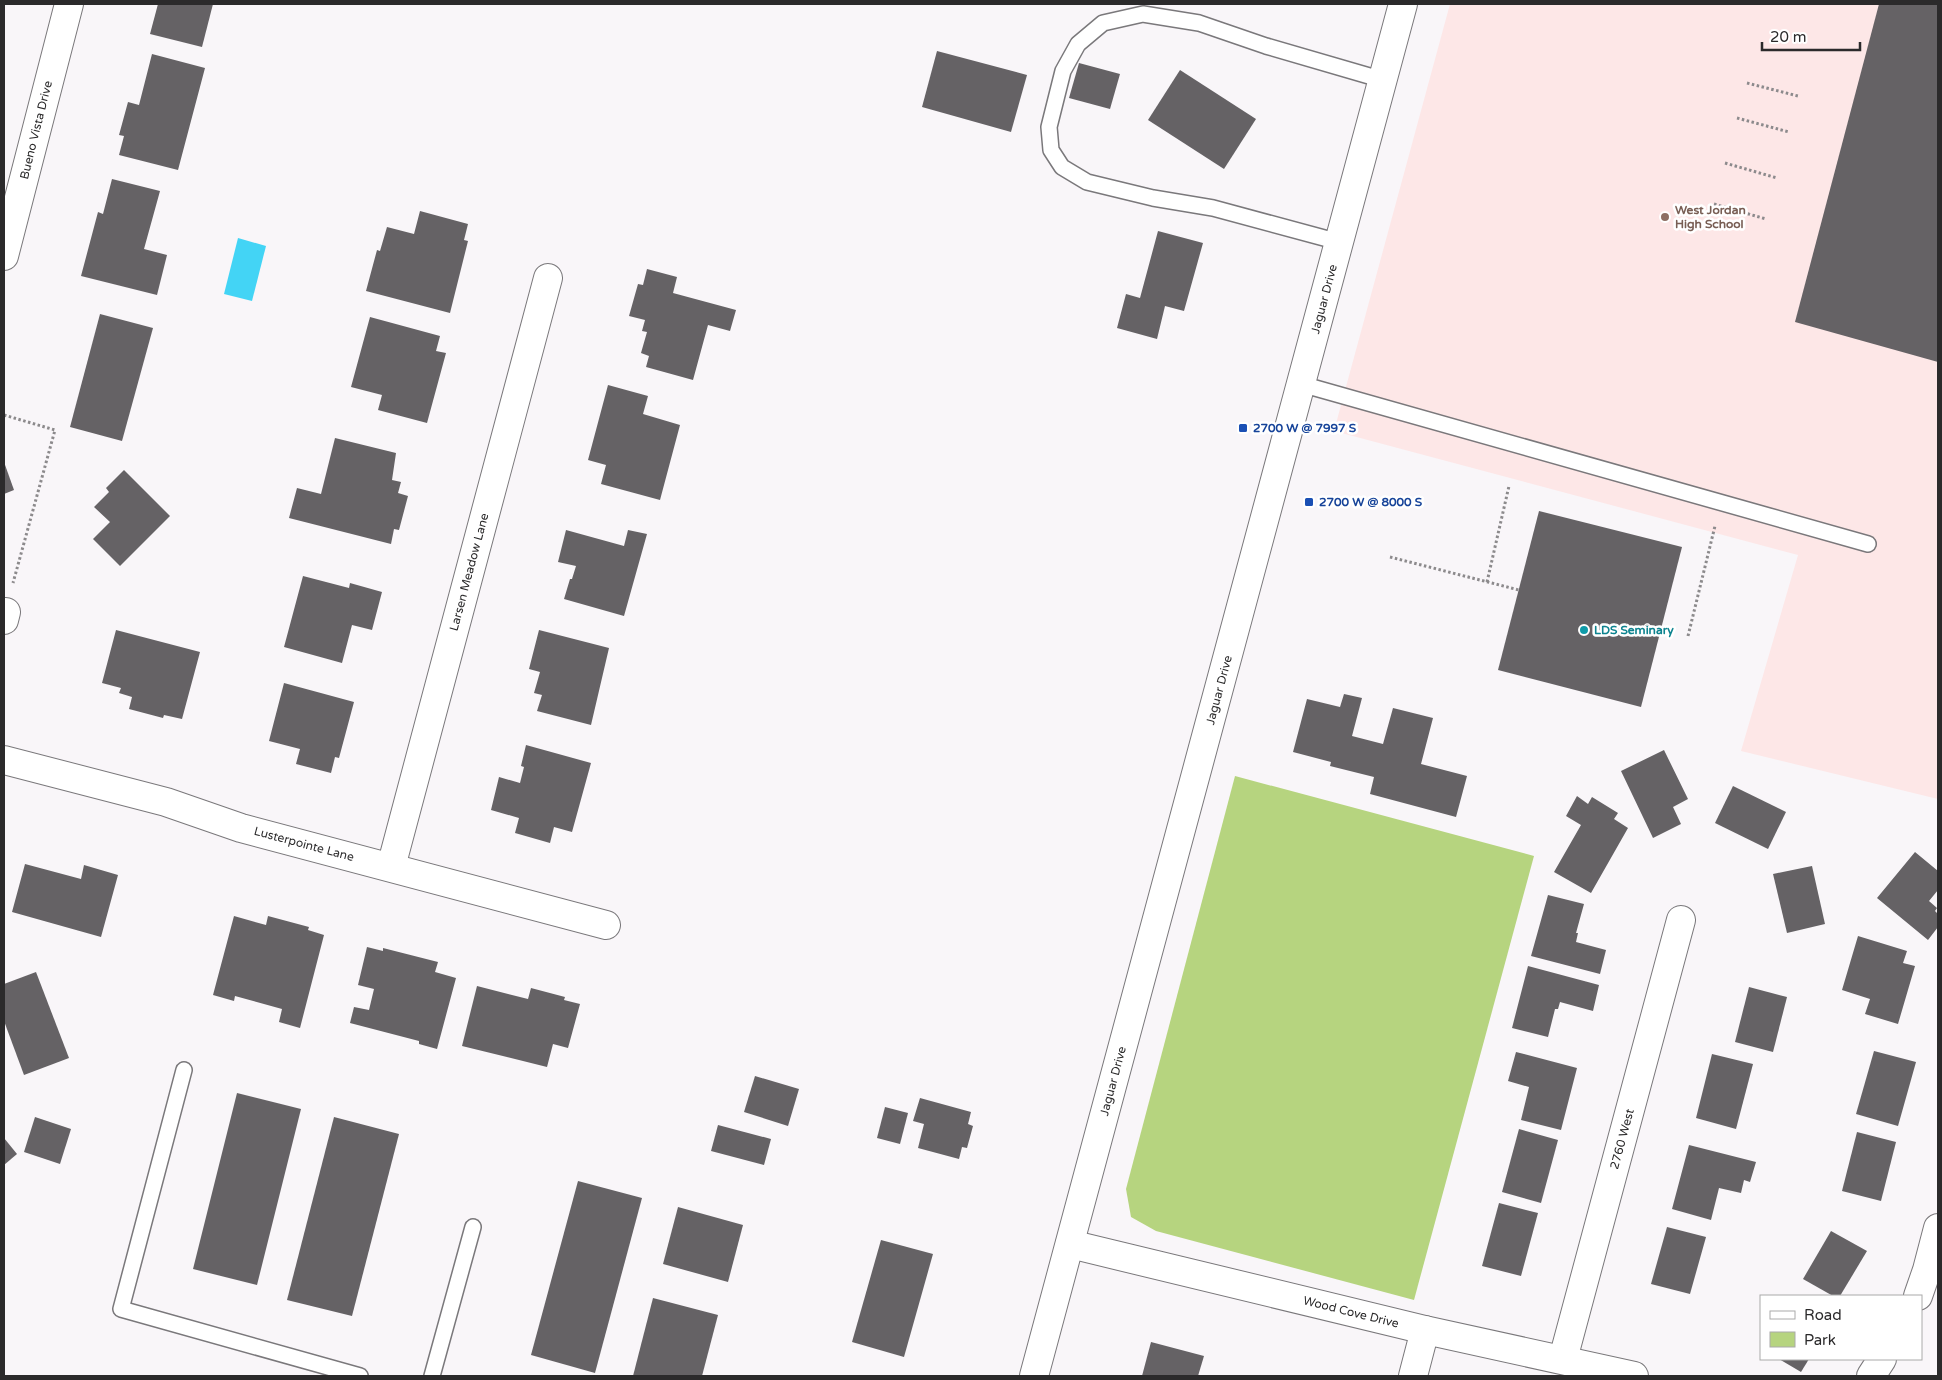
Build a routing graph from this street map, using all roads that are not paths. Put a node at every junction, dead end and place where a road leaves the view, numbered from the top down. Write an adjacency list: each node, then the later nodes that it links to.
1 (69, 4): 5 (street, Bueno Vista Drive)
2 (1403, 4): 3 (street, Jaguar Drive)
3 (1383, 80): 4 (street, Jaguar Drive); 4 (lane)
4 (1339, 242): 7 (street, Jaguar Drive)
5 (4, 256)
6 (548, 278): 10 (street, Larsen Meadow Lane)
7 (1301, 384): 8 (lane); 16 (street, Jaguar Drive)
8 (1868, 544)
9 (4, 760): 10 (street, Lusterpointe Lane)
10 (391, 867): 12 (street, Lusterpointe Lane)
11 (1681, 920): 19 (street, 2760 West)
12 (606, 925)
13 (184, 1070): 21 (lane)
14 (473, 1227): 22 (lane)
15 (1938, 1228): 17 (street)
16 (1070, 1244): 18 (street, Wood Cove Drive); 23 (street, Jaguar Drive)
17 (1918, 1295)
18 (1425, 1330): 19 (street, Wood Cove Drive); 24 (street)
19 (1563, 1359): 25 (street, Wood Cove Drive)
20 (1881, 1360): 26 (street)
21 (360, 1376)
22 (432, 1376)
23 (1034, 1376)
24 (1413, 1376)
25 (1634, 1376)
26 (1871, 1376)

